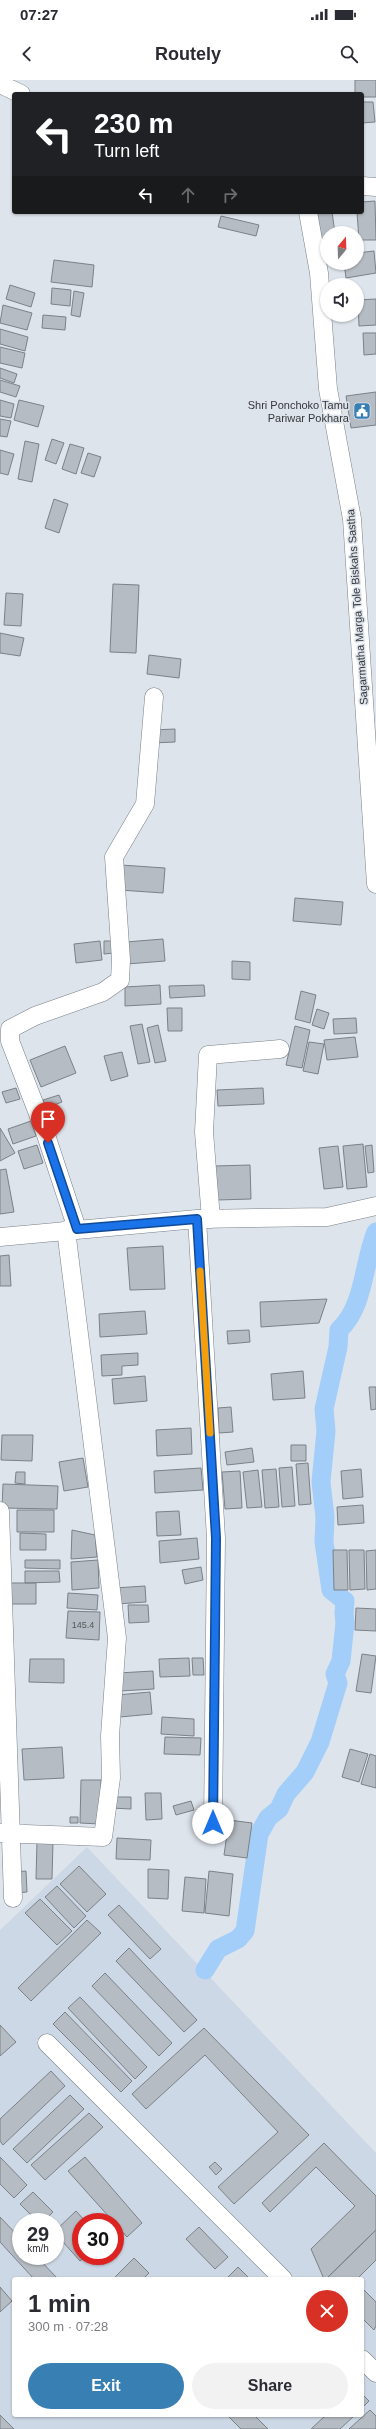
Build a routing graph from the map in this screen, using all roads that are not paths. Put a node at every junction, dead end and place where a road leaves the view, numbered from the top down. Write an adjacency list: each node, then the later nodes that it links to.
1 (0, 84): 2 (street)
2 (17, 92)
3 (364, 186): 4 (street)
4 (376, 187)
5 (308, 214): 7 (street, Sagarmatha Marga Tole Biskahs Sastha)
6 (154, 697): 11 (street)
7 (376, 884)
8 (280, 1049): 10 (street)
9 (376, 1206): 10 (street)
10 (204, 1219): 11 (street); 14 (street)
11 (72, 1230): 12 (street); 15 (street)
12 (0, 1237)
13 (0, 1511): 15 (street)
14 (213, 1823)
15 (6, 1833): 16 (street)
16 (13, 1898)
17 (47, 2043): 18 (street)
18 (281, 2277)
19 (364, 2361): 20 (street)
20 (376, 2373)

